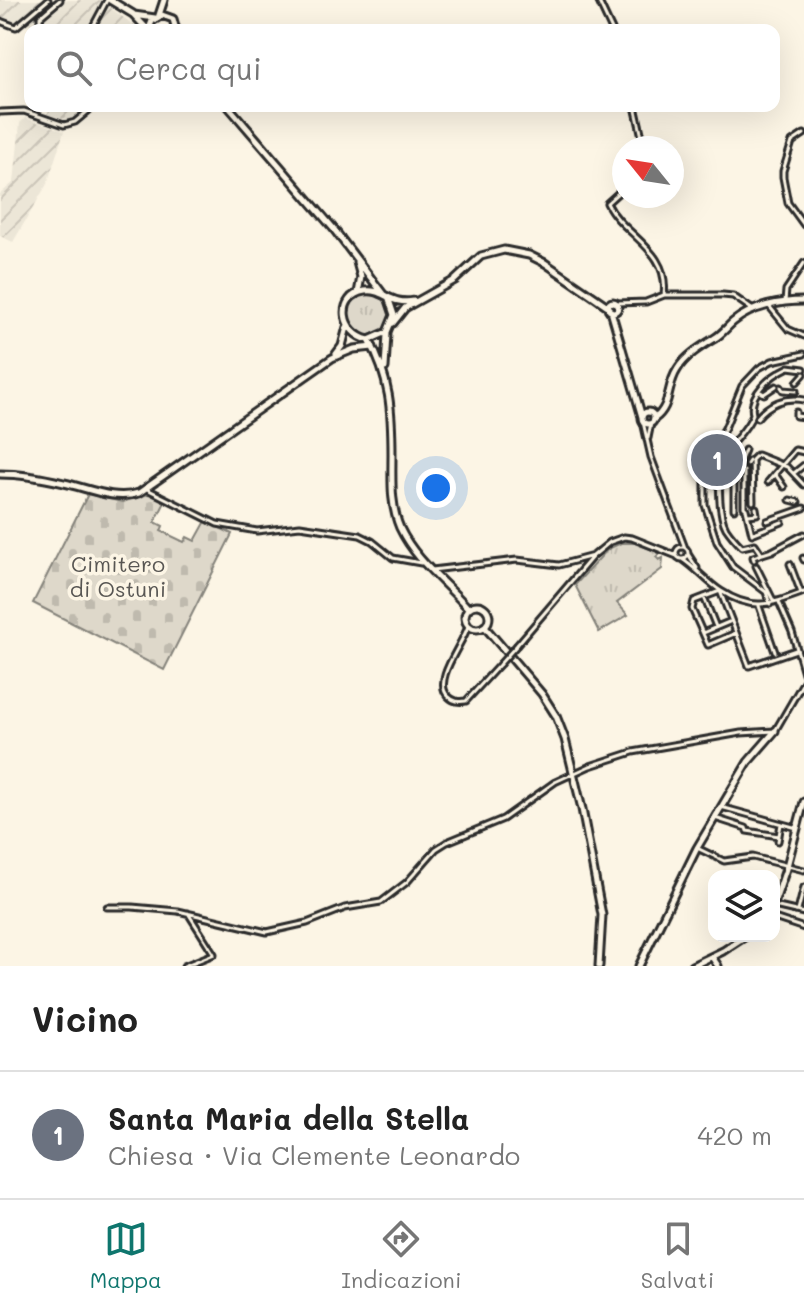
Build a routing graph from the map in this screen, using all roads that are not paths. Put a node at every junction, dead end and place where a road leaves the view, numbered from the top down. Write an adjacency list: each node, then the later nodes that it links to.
1 (48, 0): 9 (street)
2 (60, 0): 10 (street)
3 (108, 0): 6 (street); 11 (street)
4 (598, 0): 15 (street)
5 (164, 1): 7 (street); 8 (street)
6 (133, 14): 8 (street); 12 (street)
7 (168, 16): 8 (street); 14 (street)
8 (157, 17): 13 (street)
9 (0, 21)
10 (40, 24)
11 (94, 24)
12 (143, 24)
13 (153, 24)
14 (175, 24)
15 (609, 24)
16 (24, 111): 17 (street)
17 (0, 112)
18 (27, 112): 19 (street)
19 (86, 112)
20 (233, 112): 26 (street)
21 (636, 112): 23 (street)
22 (804, 134): 25 (street)
23 (642, 136)
24 (612, 198): 30 (street)
25 (804, 225)
26 (356, 257): 28 (street); 29 (street)
27 (804, 263): 34 (street)
28 (358, 293): 29 (street); 39 (street)
29 (383, 294): 32 (street)
30 (664, 295): 36 (street); 37 (street)
31 (422, 299): 32 (street); 36 (street); 38 (street)
32 (389, 300): 38 (street)
33 (804, 301): 34 (street)
34 (785, 302): 35 (street)
35 (769, 306): 37 (street); 41 (street)
36 (614, 307): 57 (street)
37 (753, 310): 57 (street)
38 (393, 323): 40 (street)
39 (347, 326): 42 (street); 46 (street)
40 (387, 332): 42 (street); 47 (street)
41 (804, 336)
42 (367, 340): 43 (street); 44 (street)
43 (373, 347): 44 (street); 47 (street)
44 (354, 349): 46 (street)
45 (804, 354): 97 (street)
46 (332, 358): 72 (street)
47 (385, 373): 89 (street)
48 (776, 375): 49 (street); 51 (street); 52 (street)
49 (804, 375): 50 (street)
50 (797, 382)
51 (779, 385): 52 (street); 53 (street)
52 (759, 391): 69 (street)
53 (796, 398): 54 (street); 58 (street)
54 (804, 400)
55 (796, 412): 56 (street)
56 (804, 417)
57 (648, 418): 83 (street)
58 (757, 418)
59 (745, 450): 78 (street)
60 (735, 451): 69 (street)
61 (804, 452): 62 (street)
62 (784, 465): 65 (street); 66 (street); 74 (street)
63 (804, 465): 66 (street)
64 (744, 471): 79 (street)
65 (775, 473): 68 (street); 71 (street)
66 (794, 473): 70 (street)
67 (0, 474): 72 (street)
68 (768, 482)
69 (720, 483): 85 (street)
70 (803, 483)
71 (784, 487)
72 (147, 489): 89 (street)
73 (790, 500): 75 (street)
74 (753, 502)
75 (798, 502)
76 (756, 508): 79 (street)
77 (804, 508): 80 (street)
78 (734, 509)
79 (748, 515): 81 (street)
80 (767, 521)
81 (782, 522)
82 (804, 534): 85 (street)
83 (680, 538): 84 (street); 86 (street)
84 (687, 551): 86 (street); 86 (street); 93 (street)
85 (761, 553): 88 (street)
86 (677, 554): 87 (street); 93 (street)
87 (593, 556): 92 (street); 101 (street, bridge)
88 (753, 558)
89 (425, 563): 92 (street)
90 (790, 564): 95 (street)
91 (756, 566): 97 (street)
92 (432, 570): 99 (street)
93 (702, 574): 94 (street)
94 (720, 591): 96 (street); 98 (street); 100 (street)
95 (802, 593): 97 (street)
96 (704, 597): 103 (street); 104 (street)
97 (775, 603): 98 (street); 106 (street)
98 (759, 606): 107 (street)
99 (468, 608): 101 (street); 102 (street)
100 (731, 621): 103 (street); 105 (street)
101 (468, 626): 102 (street)
102 (485, 627): 111 (street)
103 (716, 627): 104 (street)
104 (703, 633): 105 (street)
105 (736, 633): 106 (street)
106 (796, 650): 108 (street)
107 (775, 652)
108 (804, 673)
109 (804, 681): 110 (street)
110 (775, 731): 111 (street); 113 (street)
111 (575, 774): 125 (street); 132 (street)
112 (804, 802): 116 (street)
113 (721, 807): 114 (street); 115 (street)
114 (715, 818): 115 (street); 117 (street)
115 (781, 824): 116 (street)
116 (797, 828): 118 (street)
117 (697, 848): 118 (street); 133 (street)
118 (787, 866): 119 (street); 120 (street)
119 (804, 870)
120 (780, 885)
121 (804, 887): 124 (street)
122 (107, 907): 125 (street)
123 (780, 907): 124 (street)
124 (798, 912): 126 (street)
125 (188, 913): 131 (street)
126 (804, 913)
127 (780, 920): 128 (street)
128 (804, 928)
129 (736, 942): 130 (street)
130 (712, 957): 134 (street); 135 (street)
131 (184, 966)
132 (599, 966)
133 (639, 966)
134 (692, 966)
135 (718, 966)

